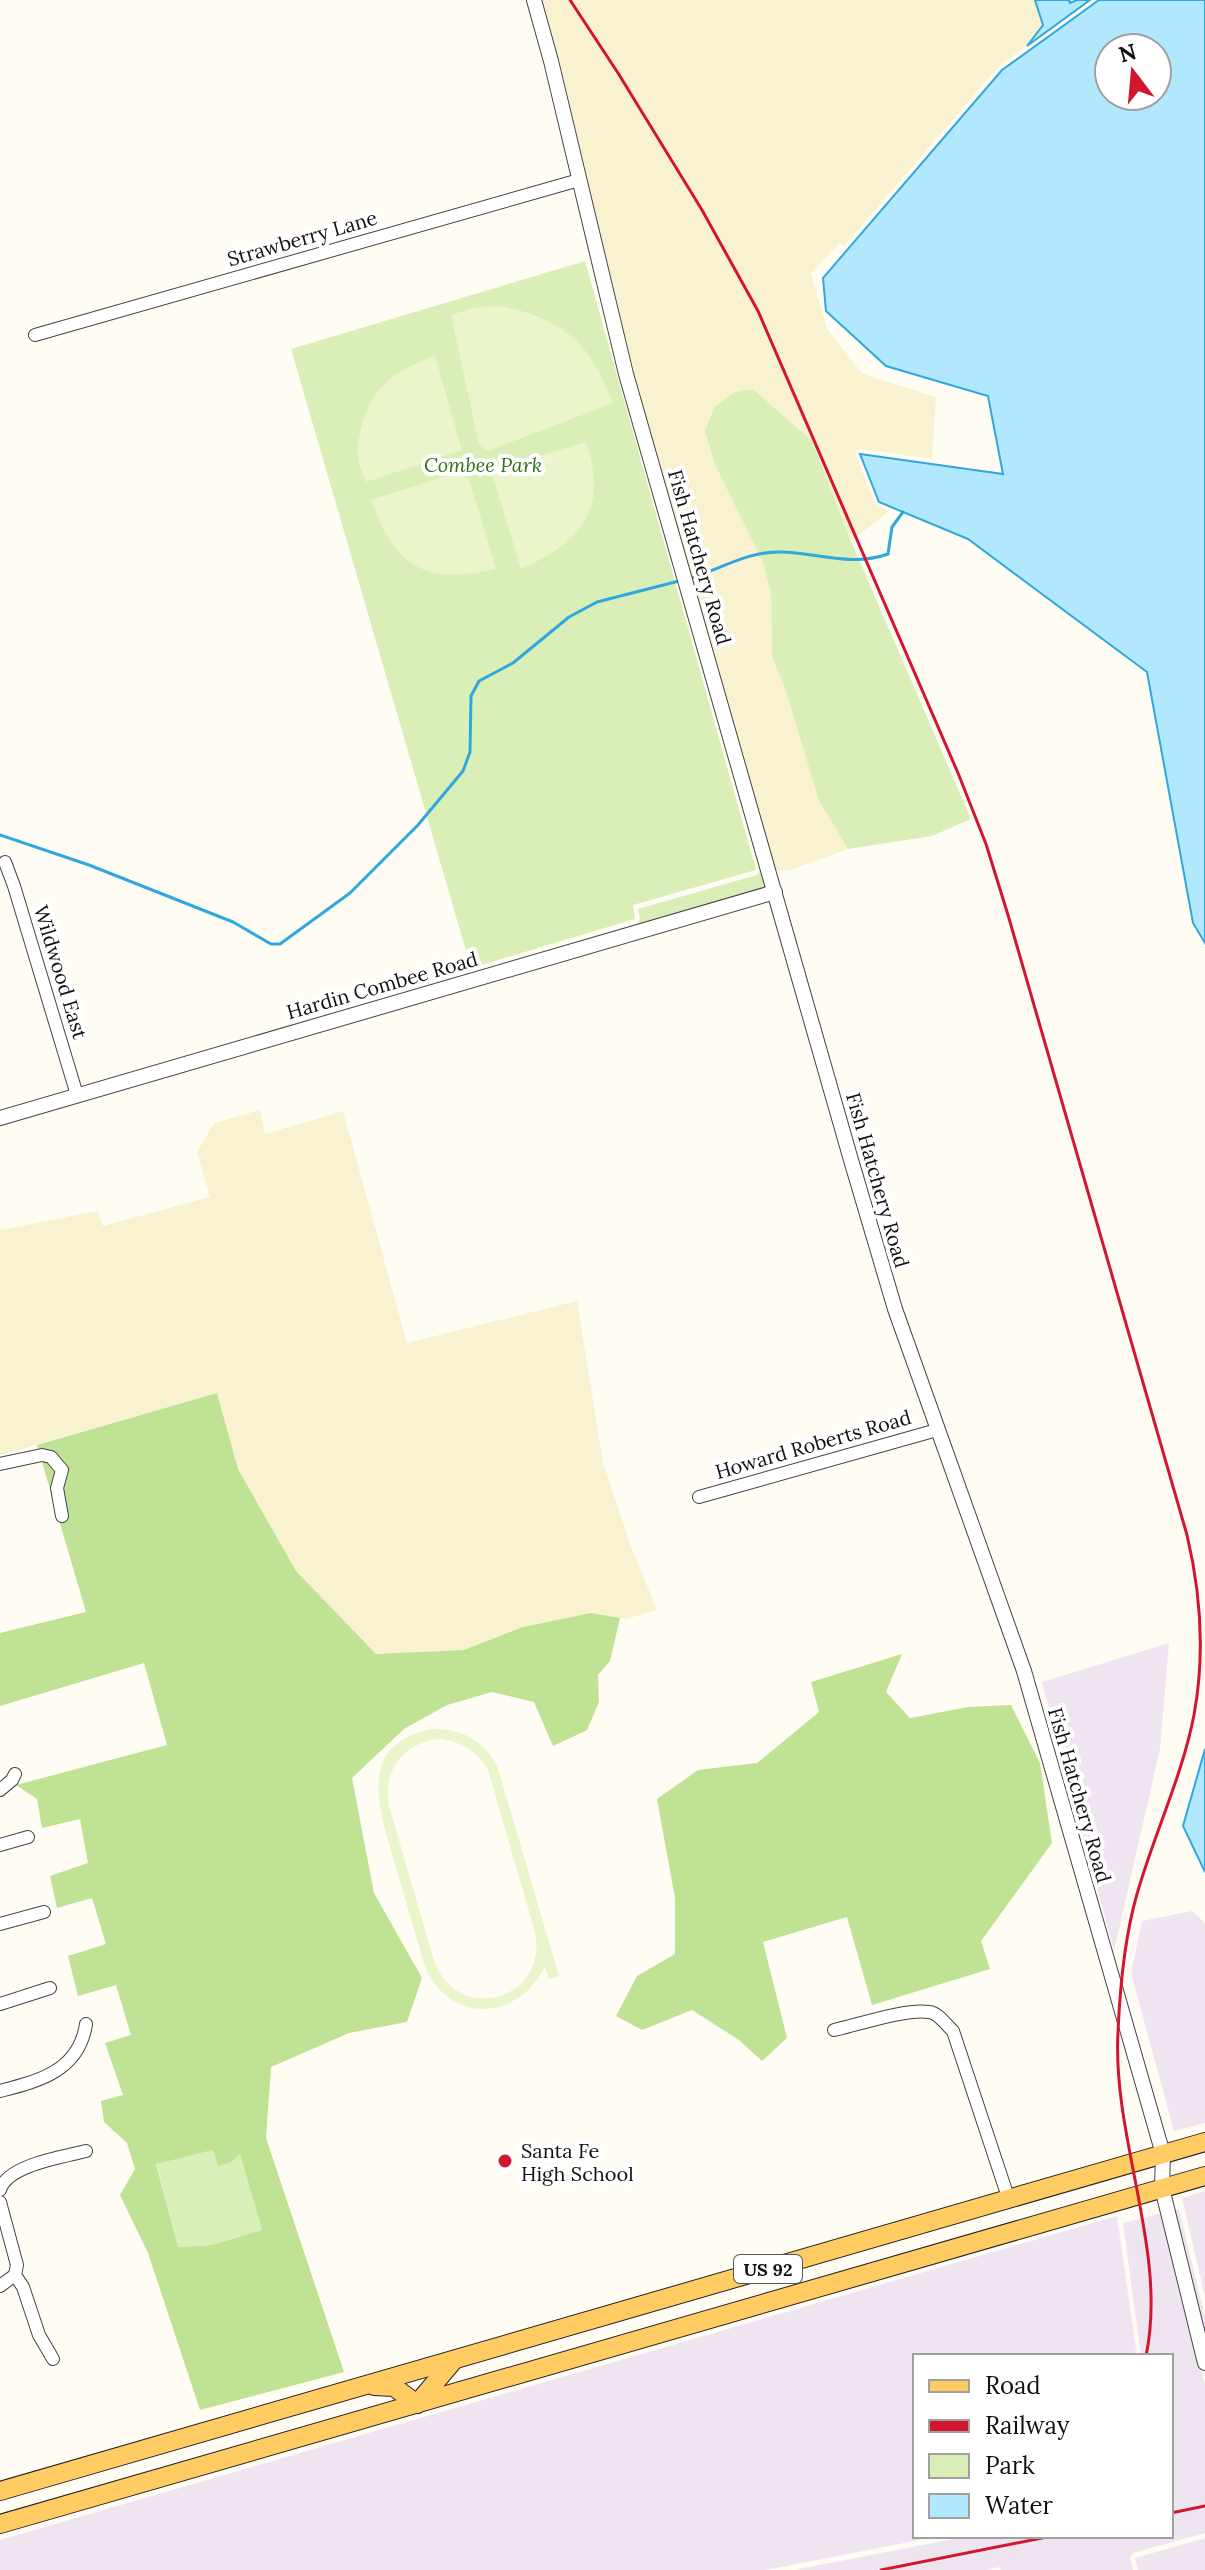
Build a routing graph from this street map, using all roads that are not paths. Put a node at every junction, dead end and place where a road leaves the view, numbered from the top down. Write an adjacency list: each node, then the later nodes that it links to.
1 (534, 0): 2 (street, Fish Hatchery Road)
2 (579, 180): 3 (street, Strawberry Lane); 5 (street, Fish Hatchery Road)
3 (35, 335)
4 (5, 862): 6 (street, Wildwood East)
5 (775, 892): 6 (street, Hardin Combee Road); 8 (street, Fish Hatchery Road)
6 (77, 1095): 7 (street, Hardin Combee Road)
7 (0, 1118)
8 (937, 1430): 10 (street, Howard Roberts Road); 25 (street, Fish Hatchery Road)
9 (0, 1464): 11 (street)
10 (699, 1497)
11 (62, 1516)
12 (15, 1774): 13 (street)
13 (0, 1790)
14 (28, 1837): 15 (street)
15 (0, 1845)
16 (44, 1912): 17 (street)
17 (0, 1924)
18 (50, 1988): 19 (street)
19 (0, 2004)
20 (86, 2024): 22 (street)
21 (834, 2030): 29 (street)
22 (0, 2091)
23 (1205, 2142): 25 (main road, US 92)
24 (86, 2151): 28 (street)
25 (1163, 2154): 27 (street, Fish Hatchery Road); 29 (main road, US 92)
26 (1205, 2176): 27 (main road, US 92)
27 (1162, 2188): 35 (street, Fish Hatchery Road); 36 (main road, US 92)
28 (0, 2190)
29 (1009, 2200): 34 (main road, US 92)
30 (0, 2202): 31 (street)
31 (15, 2275): 32 (street); 33 (street)
32 (0, 2286)
33 (53, 2359)
34 (455, 2360): 36 (main road); 37 (main road, US 92); 38 (main road)
35 (1205, 2363)
36 (499, 2380): 38 (main road, US 92)
37 (363, 2386): 38 (main road); 39 (main road, US 92)
38 (417, 2404): 40 (main road, US 92)
39 (0, 2491)
40 (0, 2524)

